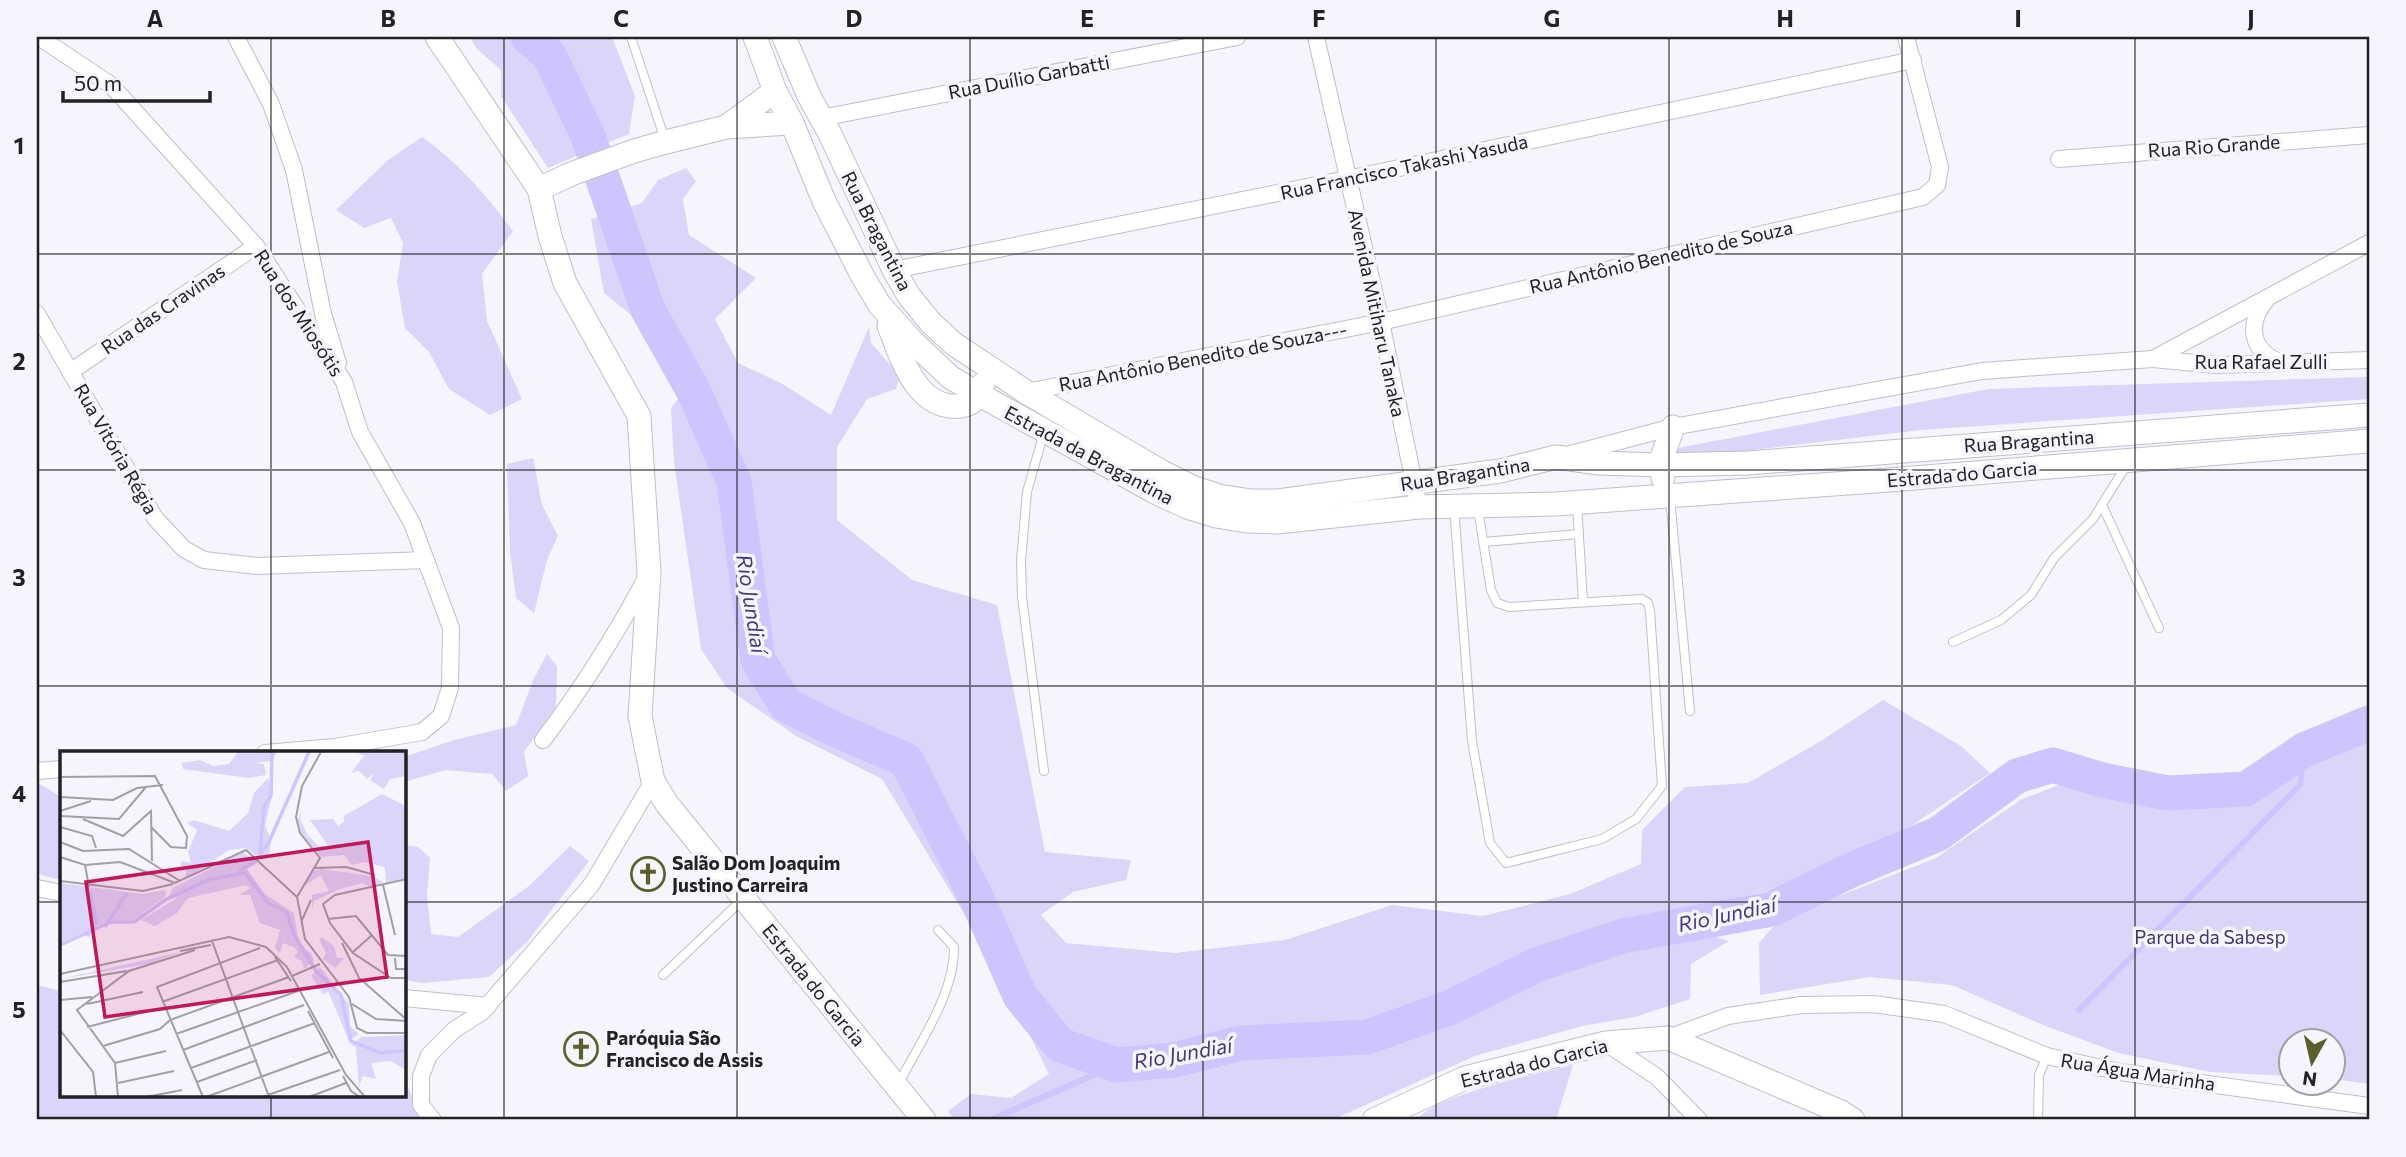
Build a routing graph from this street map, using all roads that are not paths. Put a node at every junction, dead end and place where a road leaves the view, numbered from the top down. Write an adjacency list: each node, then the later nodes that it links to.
1 (39, 37): 20 (street, Rua dos Miosótis)
2 (236, 37): 30 (street)
3 (437, 37): 18 (main road)
4 (631, 37): 15 (lane)
5 (755, 37): 11 (main road)
6 (784, 37): 12 (main road, Rua Bragantina)
7 (1237, 37): 12 (street, Rua Duílio Garbatti)
8 (1316, 37): 17 (street, Avenida Mitiharu Tanaka)
9 (1906, 37): 10 (street)
10 (1913, 60): 17 (street, Rua Francisco Takashi Yasuda); 24 (street, Rua Antônio Benedito de Souza)
11 (784, 107): 13 (main road); 13 (main road); 32 (main road, Estrada da Bragantina)
12 (821, 118): 21 (main road, Rua Bragantina)
13 (726, 127): 15 (main road)
14 (2369, 135): 16 (street, Rua Rio Grande)
15 (666, 142): 18 (main road)
16 (2059, 159)
17 (1348, 179): 21 (street, Rua Francisco Takashi Yasuda); 24 (street, Avenida Mitiharu Tanaka)
18 (539, 189): 52 (main road)
19 (2369, 243): 22 (street)
20 (256, 246): 29 (street, Rua das Cravinas); 30 (street, Rua dos Miosótis)
21 (894, 270): 28 (main road, Rua Bragantina)
22 (2269, 297): 25 (street); 27 (street)
23 (37, 314): 29 (street, Rua Vitória Régia)
24 (1381, 322): 31 (street, Rua Antônio Benedito de Souza---); 42 (street, Avenida Mitiharu Tanaka)
25 (2152, 359): 27 (street, Rua Rafael Zulli); 35 (street)
26 (2369, 360): 27 (street, Rua Rafael Zulli)
27 (2288, 364)
28 (987, 367): 31 (main road, Rua Bragantina); 32 (main road)
29 (71, 372): 51 (street, Rua Vitória Régia)
30 (344, 382): 51 (street, Rua dos Miosótis)
31 (1026, 392): 34 (main road, Rua Bragantina)
32 (980, 395): 36 (main road, Estrada da Bragantina)
33 (2369, 415): 41 (main road, Rua Bragantina)
34 (1073, 420): 36 (main road); 42 (main road, Rua Bragantina)
35 (1673, 428): 38 (street); 41 (main road)
36 (1044, 432): 48 (main road, Estrada da Bragantina); 61 (lane)
37 (2369, 441): 39 (main road, Estrada do Garcia)
38 (1556, 457): 40 (main road, Rua Bragantina); 42 (main road, Rua Bragantina)
39 (2130, 461): 43 (main road, Estrada do Garcia); 45 (lane)
40 (1599, 463): 41 (main road, Rua Bragantina); 44 (main road)
41 (1661, 466): 43 (main road)
42 (1413, 483): 48 (street, Avenida Mitiharu Tanaka)
43 (1670, 496): 44 (main road, Estrada do Garcia); 56 (lane)
44 (1566, 502): 47 (main road, Estrada da Bragantina); 49 (lane)
45 (2102, 505): 54 (lane); 55 (lane)
46 (1454, 506): 47 (main road, Estrada da Bragantina); 48 (main road, Estrada da Bragantina); 53 (lane)
47 (1477, 506): 50 (lane)
48 (1419, 507)
49 (1579, 534): 50 (lane); 53 (lane)
50 (1483, 542): 53 (lane)
51 (426, 560): 58 (street, Rua dos Miosótis)
52 (649, 573): 57 (street); 62 (main road)
53 (1583, 602)
54 (2159, 628)
55 (1953, 642)
56 (1690, 711)
57 (543, 740)
58 (288, 751)
59 (60, 769): 60 (street)
60 (37, 771)
61 (1044, 771)
62 (653, 781): 65 (main road, Estrada do Garcia); 69 (street)
63 (37, 888): 64 (street)
64 (60, 893)
65 (743, 898): 67 (lane); 73 (main road, Estrada do Garcia)
66 (938, 930): 73 (lane)
67 (663, 975)
68 (406, 998): 69 (street)
69 (488, 1006): 75 (street)
70 (1668, 1038): 71 (main road, Estrada do Garcia); 72 (street, Rua Água Marinha); 79 (main road, Estrada do Garcia)
71 (1606, 1042): 77 (main road, Estrada do Garcia); 78 (street)
72 (2047, 1056): 74 (street, Rua Água Marinha); 80 (lane)
73 (897, 1087): 76 (main road, Estrada do Garcia)
74 (2369, 1106)
75 (433, 1120)
76 (924, 1120)
77 (1374, 1120)
78 (1699, 1120)
79 (1853, 1120)
80 (2038, 1120)

